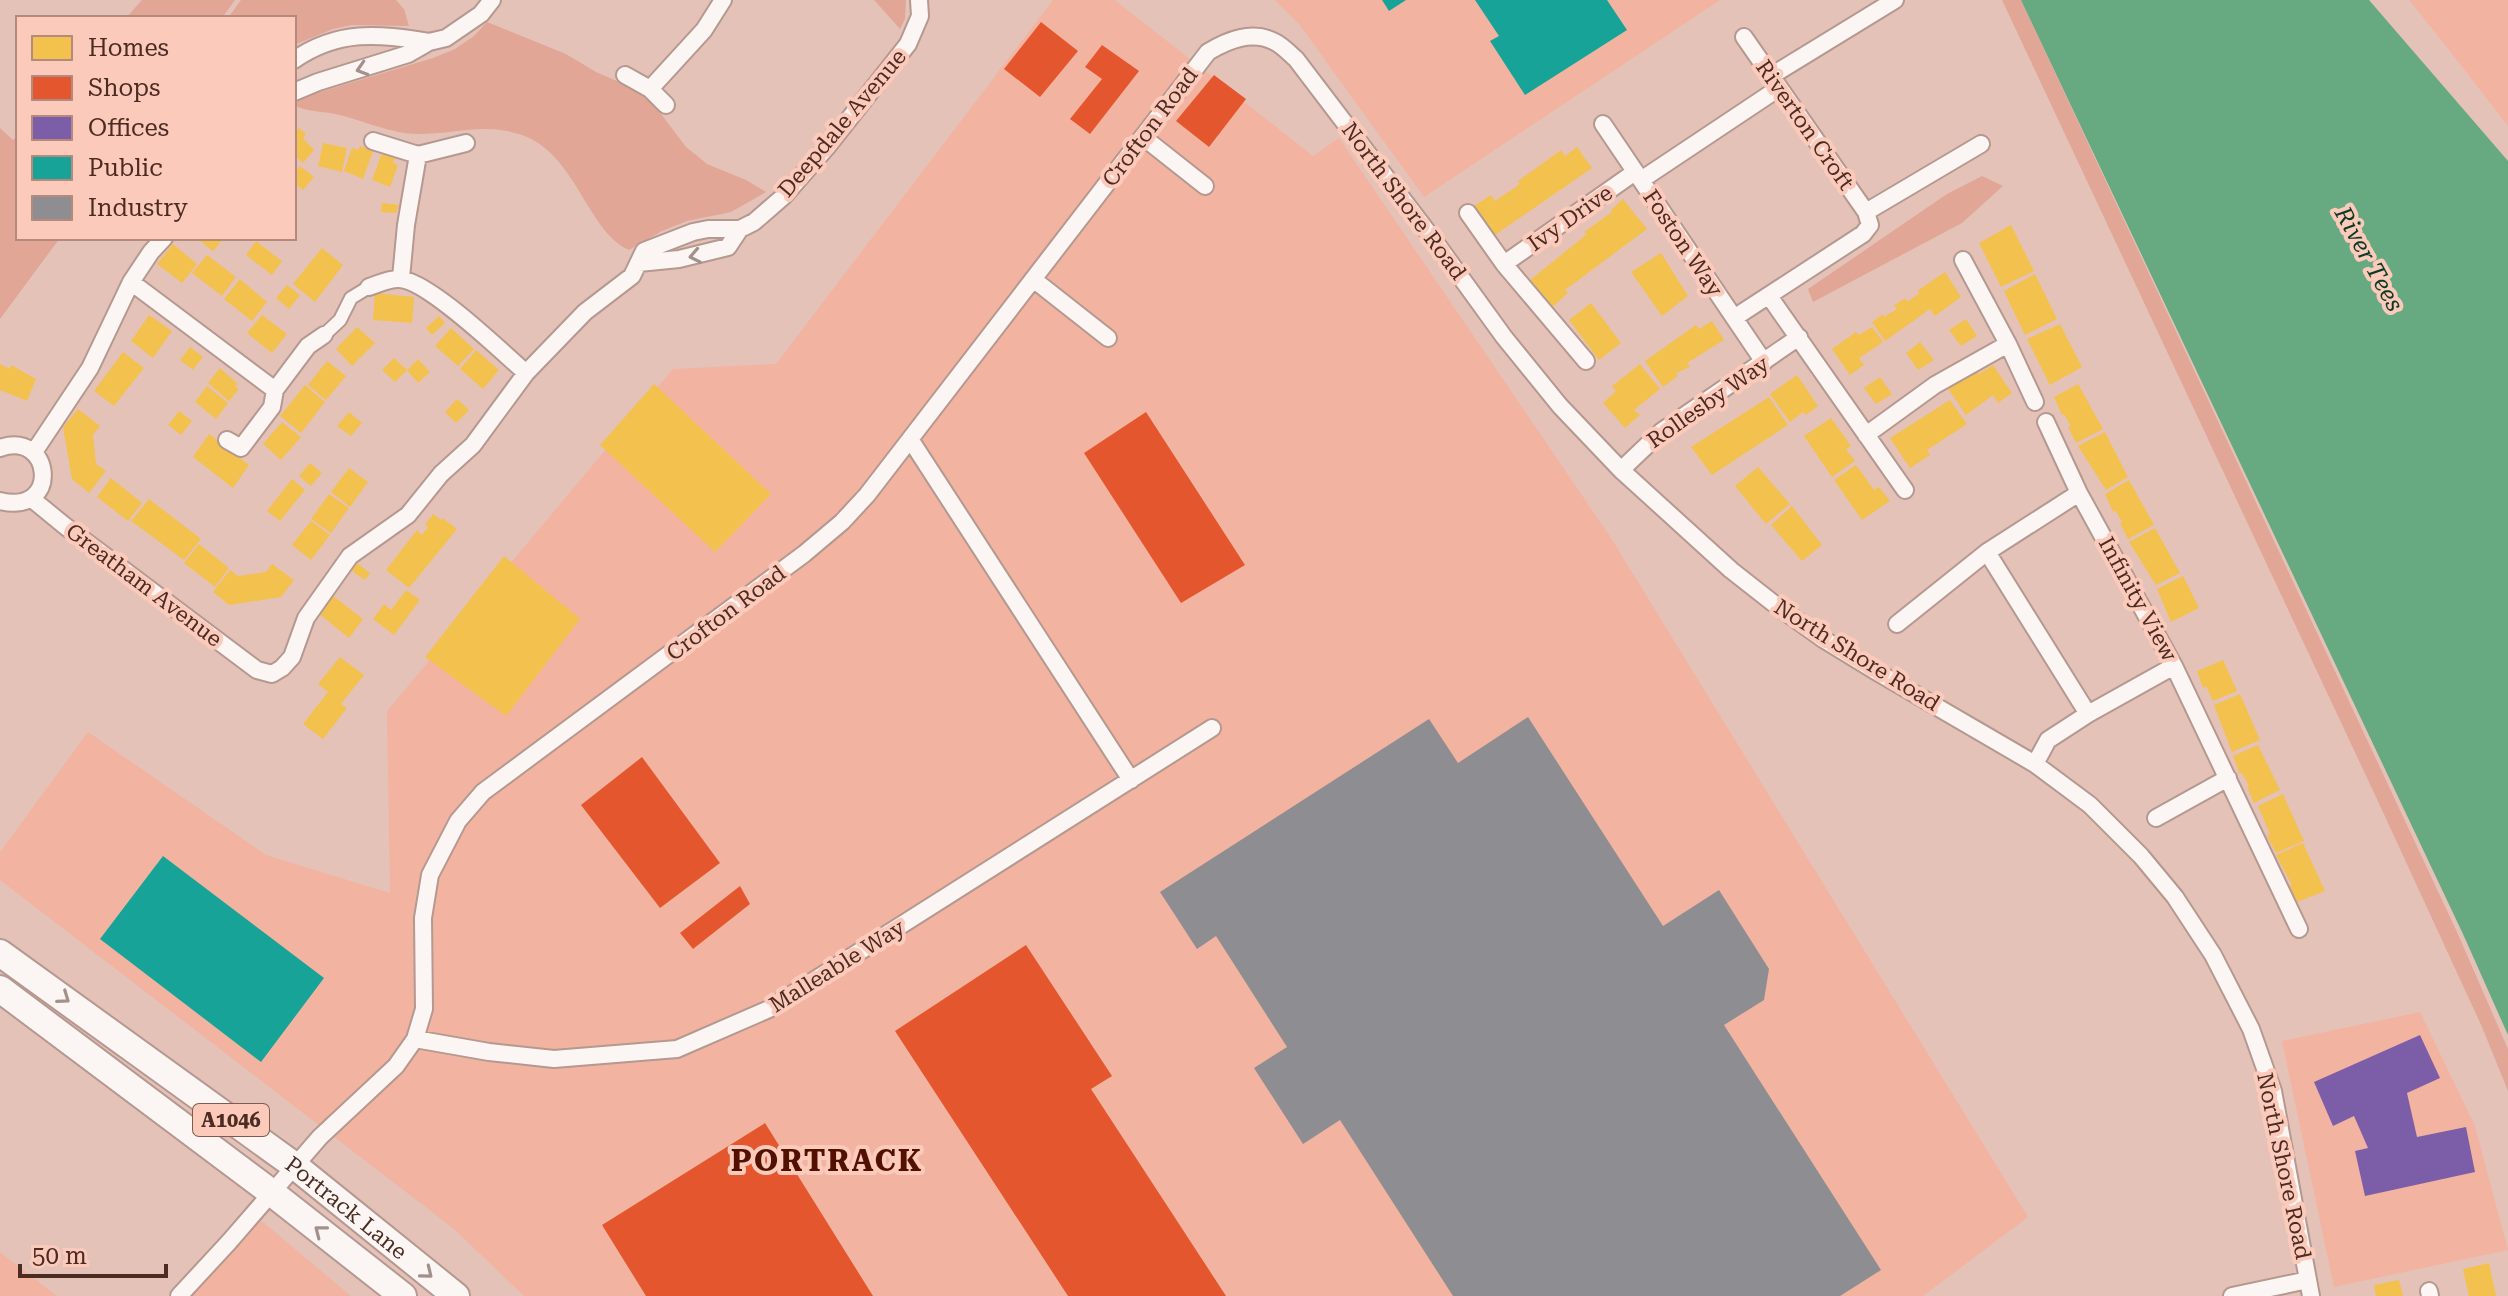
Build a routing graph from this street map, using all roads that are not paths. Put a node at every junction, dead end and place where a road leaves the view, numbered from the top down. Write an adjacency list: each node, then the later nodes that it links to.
1 (492, 0): 6 (street)
2 (723, 0): 11 (street)
3 (919, 0): 24 (street, Deepdale Avenue)
4 (1895, 0): 10 (street, Ivy Drive)
5 (1744, 37): 10 (street, Riverton Croft)
6 (429, 42): 8 (street); 12 (street, one-way to 12)
7 (1208, 52): 15 (street, Crofton Road); 50 (street, North Shore Road)
8 (296, 59)
9 (625, 75): 11 (street)
10 (1775, 82): 20 (street, Ivy Drive); 22 (street, Riverton Croft)
11 (650, 89): 13 (street)
12 (296, 91)
13 (666, 105)
14 (1603, 124): 20 (street, Foston Way)
15 (1143, 137): 21 (street); 30 (street, Crofton Road)
16 (373, 141): 19 (street)
17 (466, 143): 19 (street)
18 (1981, 144): 22 (street)
19 (418, 155): 29 (street)
20 (1638, 176): 28 (street, Ivy Drive); 34 (street, Foston Way)
21 (1205, 186)
22 (1866, 212): 33 (street)
23 (1468, 213): 28 (street)
24 (740, 229): 27 (street, Deepdale Avenue, one-way to 27); 27 (street)
25 (162, 240): 31 (street)
26 (1963, 260): 38 (street)
27 (639, 263): 41 (street)
28 (1504, 264): 39 (street)
29 (401, 278): 32 (street); 41 (street)
30 (1033, 279): 37 (street); 46 (street, Crofton Road)
31 (131, 282): 42 (street); 49 (street)
32 (369, 287): 35 (street)
33 (1769, 296): 34 (street); 36 (street)
34 (1734, 318): 40 (street, Foston Way)
35 (324, 335): 42 (street)
36 (1799, 337): 40 (street, Rollesby Way); 45 (street)
37 (1108, 338)
38 (2008, 344): 43 (street); 45 (street)
39 (1586, 361)
40 (1764, 362): 50 (street, Rollesby Way)
41 (526, 373): 53 (street, Greatham Avenue)
42 (275, 390): 47 (street)
43 (2035, 402)
44 (2046, 422): 52 (street, Infinity View)
45 (1866, 435): 51 (street)
46 (910, 439): 62 (street); 67 (street, Crofton Road)
47 (227, 440)
48 (1, 447): 49 (street)
49 (34, 452): 53 (street)
50 (1621, 470): 60 (street, North Shore Road)
51 (1905, 490)
52 (2079, 493): 55 (street); 57 (street, Infinity View)
53 (32, 499): 54 (street)
54 (0, 501)
55 (1987, 552): 56 (street); 58 (street)
56 (1897, 624)
57 (2174, 666): 58 (street); 61 (street, Infinity View)
58 (2088, 714): 60 (street)
59 (1212, 728): 62 (street, Malleable Way)
60 (2035, 764): 70 (street, North Shore Road)
61 (2228, 778): 63 (street); 64 (street, Infinity View)
62 (1131, 780): 67 (street, Malleable Way)
63 (2156, 818)
64 (2299, 929)
65 (0, 953): 68 (main road, Portrack Lane / A1046, one-way to 68)
66 (0, 989): 69 (main road, Portrack Lane / A1046)
67 (415, 1039): 68 (street, Crofton Road)
68 (295, 1166): 69 (street, Crofton Road); 73 (main road, Portrack Lane / A1046, one-way to 73)
69 (272, 1193): 71 (street, Crofton Road); 72 (main road, Portrack Lane / A1046, one-way to 69)
70 (2309, 1288): 74 (street)
71 (179, 1296)
72 (403, 1296)
73 (456, 1296)
74 (2232, 1296)

